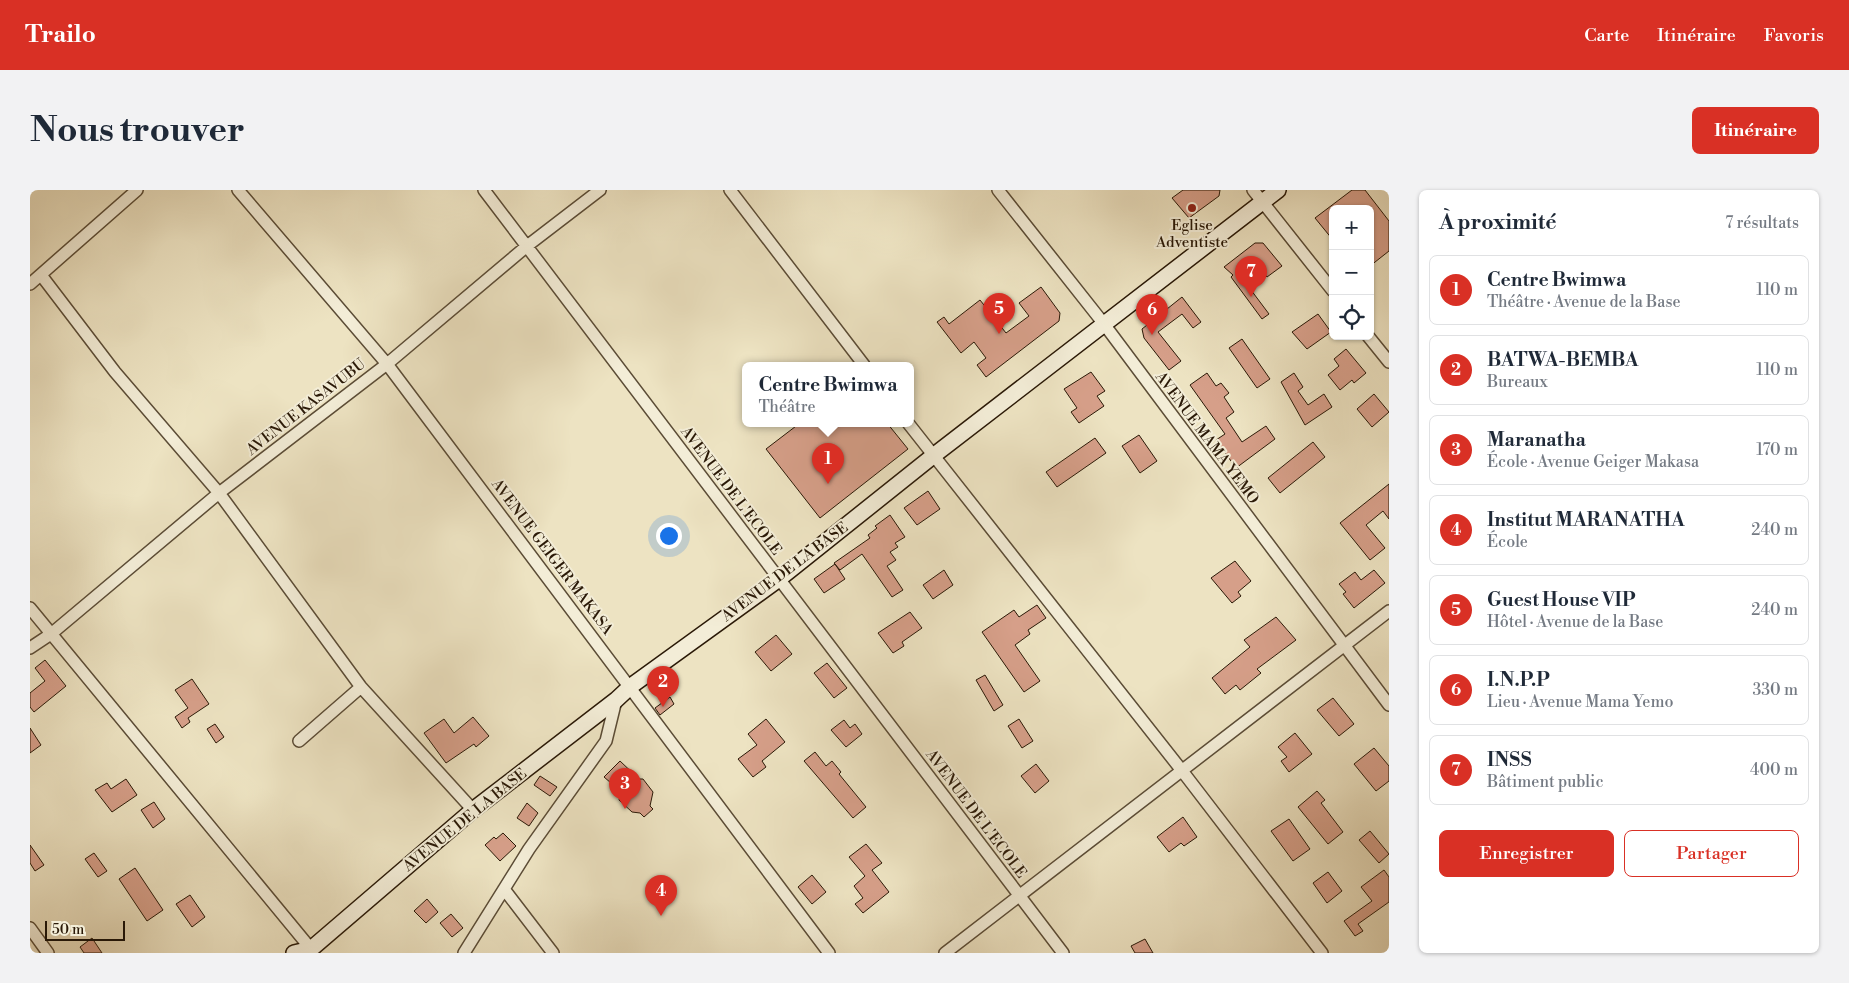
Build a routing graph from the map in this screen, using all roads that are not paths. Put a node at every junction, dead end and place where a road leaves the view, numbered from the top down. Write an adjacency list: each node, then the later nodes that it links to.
1 (137, 190): 10 (street)
2 (238, 190): 17 (street, AVENUE GEIGER MAKASA)
3 (484, 190): 9 (street, AVENUE DE L'ECOLE)
4 (600, 190): 9 (street, AVENUE KASAVUBU)
5 (730, 190): 15 (street)
6 (998, 190): 13 (street, AVENUE MAMA YEMO)
7 (1278, 190): 8 (main road, AVENUE DE LA BASE)
8 (1257, 196): 12 (street); 13 (main road, AVENUE DE LA BASE)
9 (526, 246): 17 (street, AVENUE KASAVUBU); 21 (street, AVENUE DE L'ECOLE)
10 (41, 275): 11 (street); 20 (street)
11 (30, 284)
12 (1329, 286)
13 (1104, 324): 19 (main road, AVENUE DE LA BASE); 25 (street, AVENUE MAMA YEMO)
14 (1371, 340): 16 (street)
15 (862, 362)
16 (1389, 362)
17 (387, 364): 20 (street, AVENUE KASAVUBU); 27 (street, AVENUE GEIGER MAKASA)
18 (911, 427): 19 (street)
19 (933, 456): 21 (main road, AVENUE DE LA BASE); 32 (street)
20 (219, 494): 24 (street, AVENUE KASAVUBU); 28 (street)
21 (779, 580): 27 (main road, AVENUE DE LA BASE); 35 (street, AVENUE DE L'ECOLE)
22 (30, 608): 24 (street)
23 (1389, 611): 25 (street)
24 (51, 634): 26 (street, AVENUE KASAVUBU); 37 (street)
25 (1343, 646): 30 (street, AVENUE MAMA YEMO); 32 (street)
26 (30, 648)
27 (631, 686): 29 (main road, AVENUE DE LA BASE); 42 (street, AVENUE GEIGER MAKASA)
28 (361, 687): 31 (street); 33 (street)
29 (616, 700): 33 (main road, AVENUE DE LA BASE); 34 (street)
30 (1389, 705)
31 (299, 741)
32 (1183, 772): 35 (street); 45 (street)
33 (474, 810): 37 (main road, AVENUE DE LA BASE)
34 (504, 890): 40 (street); 41 (street)
35 (1020, 897): 43 (street); 44 (street, AVENUE DE L'ECOLE)
36 (30, 928): 38 (street)
37 (311, 949): 39 (main road, AVENUE DE LA BASE)
38 (48, 953)
39 (294, 953)
40 (464, 953)
41 (553, 953)
42 (829, 953)
43 (945, 953)
44 (1063, 953)
45 (1322, 953)

